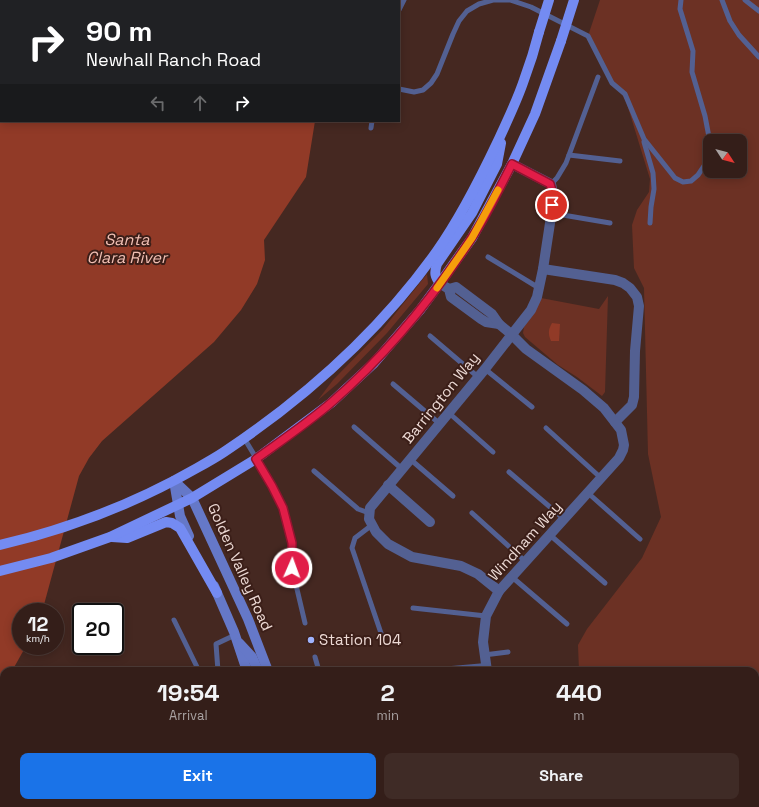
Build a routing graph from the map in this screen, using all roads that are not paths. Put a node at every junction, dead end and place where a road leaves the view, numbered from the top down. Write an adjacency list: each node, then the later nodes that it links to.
1 (549, 0): 11 (main road, bridge)
2 (574, 0): 16 (main road, bridge)
3 (681, 0): 13 (lane)
4 (722, 0): 7 (lane)
5 (746, 0): 6 (lane)
6 (759, 11)
7 (759, 57)
8 (598, 77): 14 (lane)
9 (400, 89): 13 (lane)
10 (372, 122): 12 (lane)
11 (504, 127): 23 (main road); 35 (main road)
12 (371, 128)
13 (644, 140): 20 (lane)
14 (569, 155): 15 (lane); 17 (lane)
15 (620, 161)
16 (512, 164): 17 (street); 23 (main road)
17 (550, 184): 18 (street, Barrington Way)
18 (551, 213): 19 (lane); 22 (street, Barrington Way)
19 (610, 223)
20 (650, 223)
21 (488, 256): 24 (lane)
22 (543, 269): 24 (street, Barrington Way); 31 (street)
23 (445, 286): 25 (street); 37 (main road)
24 (539, 288): 25 (street, Barrington Way)
25 (511, 334): 27 (street, Barrington Way); 31 (street)
26 (430, 336): 27 (lane)
27 (482, 373): 29 (lane); 30 (street, Barrington Way)
28 (393, 384): 32 (lane)
29 (532, 406)
30 (448, 413): 32 (street, Barrington Way); 36 (lane)
31 (615, 422): 42 (street, Windham Way)
32 (440, 424): 38 (street, Barrington Way)
33 (354, 427): 39 (lane)
34 (546, 428): 42 (lane)
35 (244, 438): 37 (lane); 43 (main road)
36 (493, 452)
37 (256, 459): 47 (main road); 67 (lane)
38 (410, 459): 39 (street, Barrington Way); 46 (lane)
39 (402, 469): 44 (street, Barrington Way)
40 (314, 471): 49 (lane)
41 (509, 472): 51 (lane)
42 (601, 478): 45 (street, Windham Way)
43 (174, 481): 47 (main road, Golden Valley Road); 48 (main road); 57 (main road)
44 (388, 485): 49 (street, Barrington Way); 52 (street)
45 (588, 493): 51 (street, Windham Way); 56 (lane)
46 (453, 496)
47 (192, 498): 48 (main road); 78 (main road, Golden Valley Road)
48 (178, 505): 55 (main road); 63 (main road)
49 (369, 513): 53 (street)
50 (472, 513): 58 (lane)
51 (564, 520): 54 (street, Windham Way)
52 (430, 522)
53 (372, 525): 62 (street); 70 (lane)
54 (550, 535): 58 (street, Windham Way); 61 (lane)
55 (110, 537): 59 (main road); 63 (main road)
56 (640, 539)
57 (0, 545)
58 (526, 562): 60 (street, Windham Way)
59 (0, 571)
60 (512, 577): 62 (street, Windham Way); 68 (lane)
61 (605, 584)
62 (499, 591): 65 (street, Windham Way)
63 (217, 593): 69 (main road)
64 (413, 608): 65 (lane)
65 (486, 616): 72 (street, Windham Way)
66 (174, 620): 74 (lane)
67 (306, 623)
68 (567, 624)
69 (236, 638): 75 (lane); 76 (main road); 77 (main road)
70 (383, 639)
71 (508, 652): 72 (lane)
72 (484, 655): 80 (street, Windham Way)
73 (315, 657): 79 (lane)
74 (197, 667)
75 (218, 667)
76 (246, 667)
77 (256, 667)
78 (266, 667)
79 (318, 667)
80 (486, 667)

